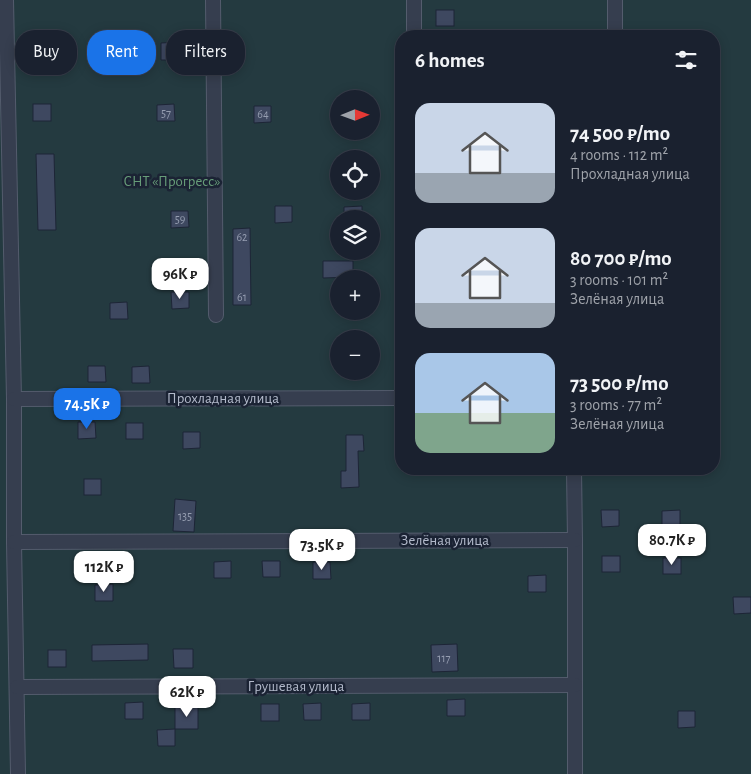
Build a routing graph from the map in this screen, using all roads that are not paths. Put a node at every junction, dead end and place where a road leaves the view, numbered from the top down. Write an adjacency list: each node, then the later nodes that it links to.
1 (6, 0): 9 (street)
2 (213, 0): 7 (street)
3 (414, 0): 5 (street)
4 (614, 0): 6 (street)
5 (414, 30)
6 (615, 30)
7 (216, 315)
8 (395, 398): 9 (street, Прохладная улица)
9 (14, 399): 12 (street)
10 (574, 475): 11 (street)
11 (575, 540): 12 (street, Зелёная улица); 13 (street)
12 (14, 542): 14 (street)
13 (575, 686): 14 (street, Грушевая улица); 16 (street)
14 (17, 687): 15 (street)
15 (18, 774)
16 (575, 774)

